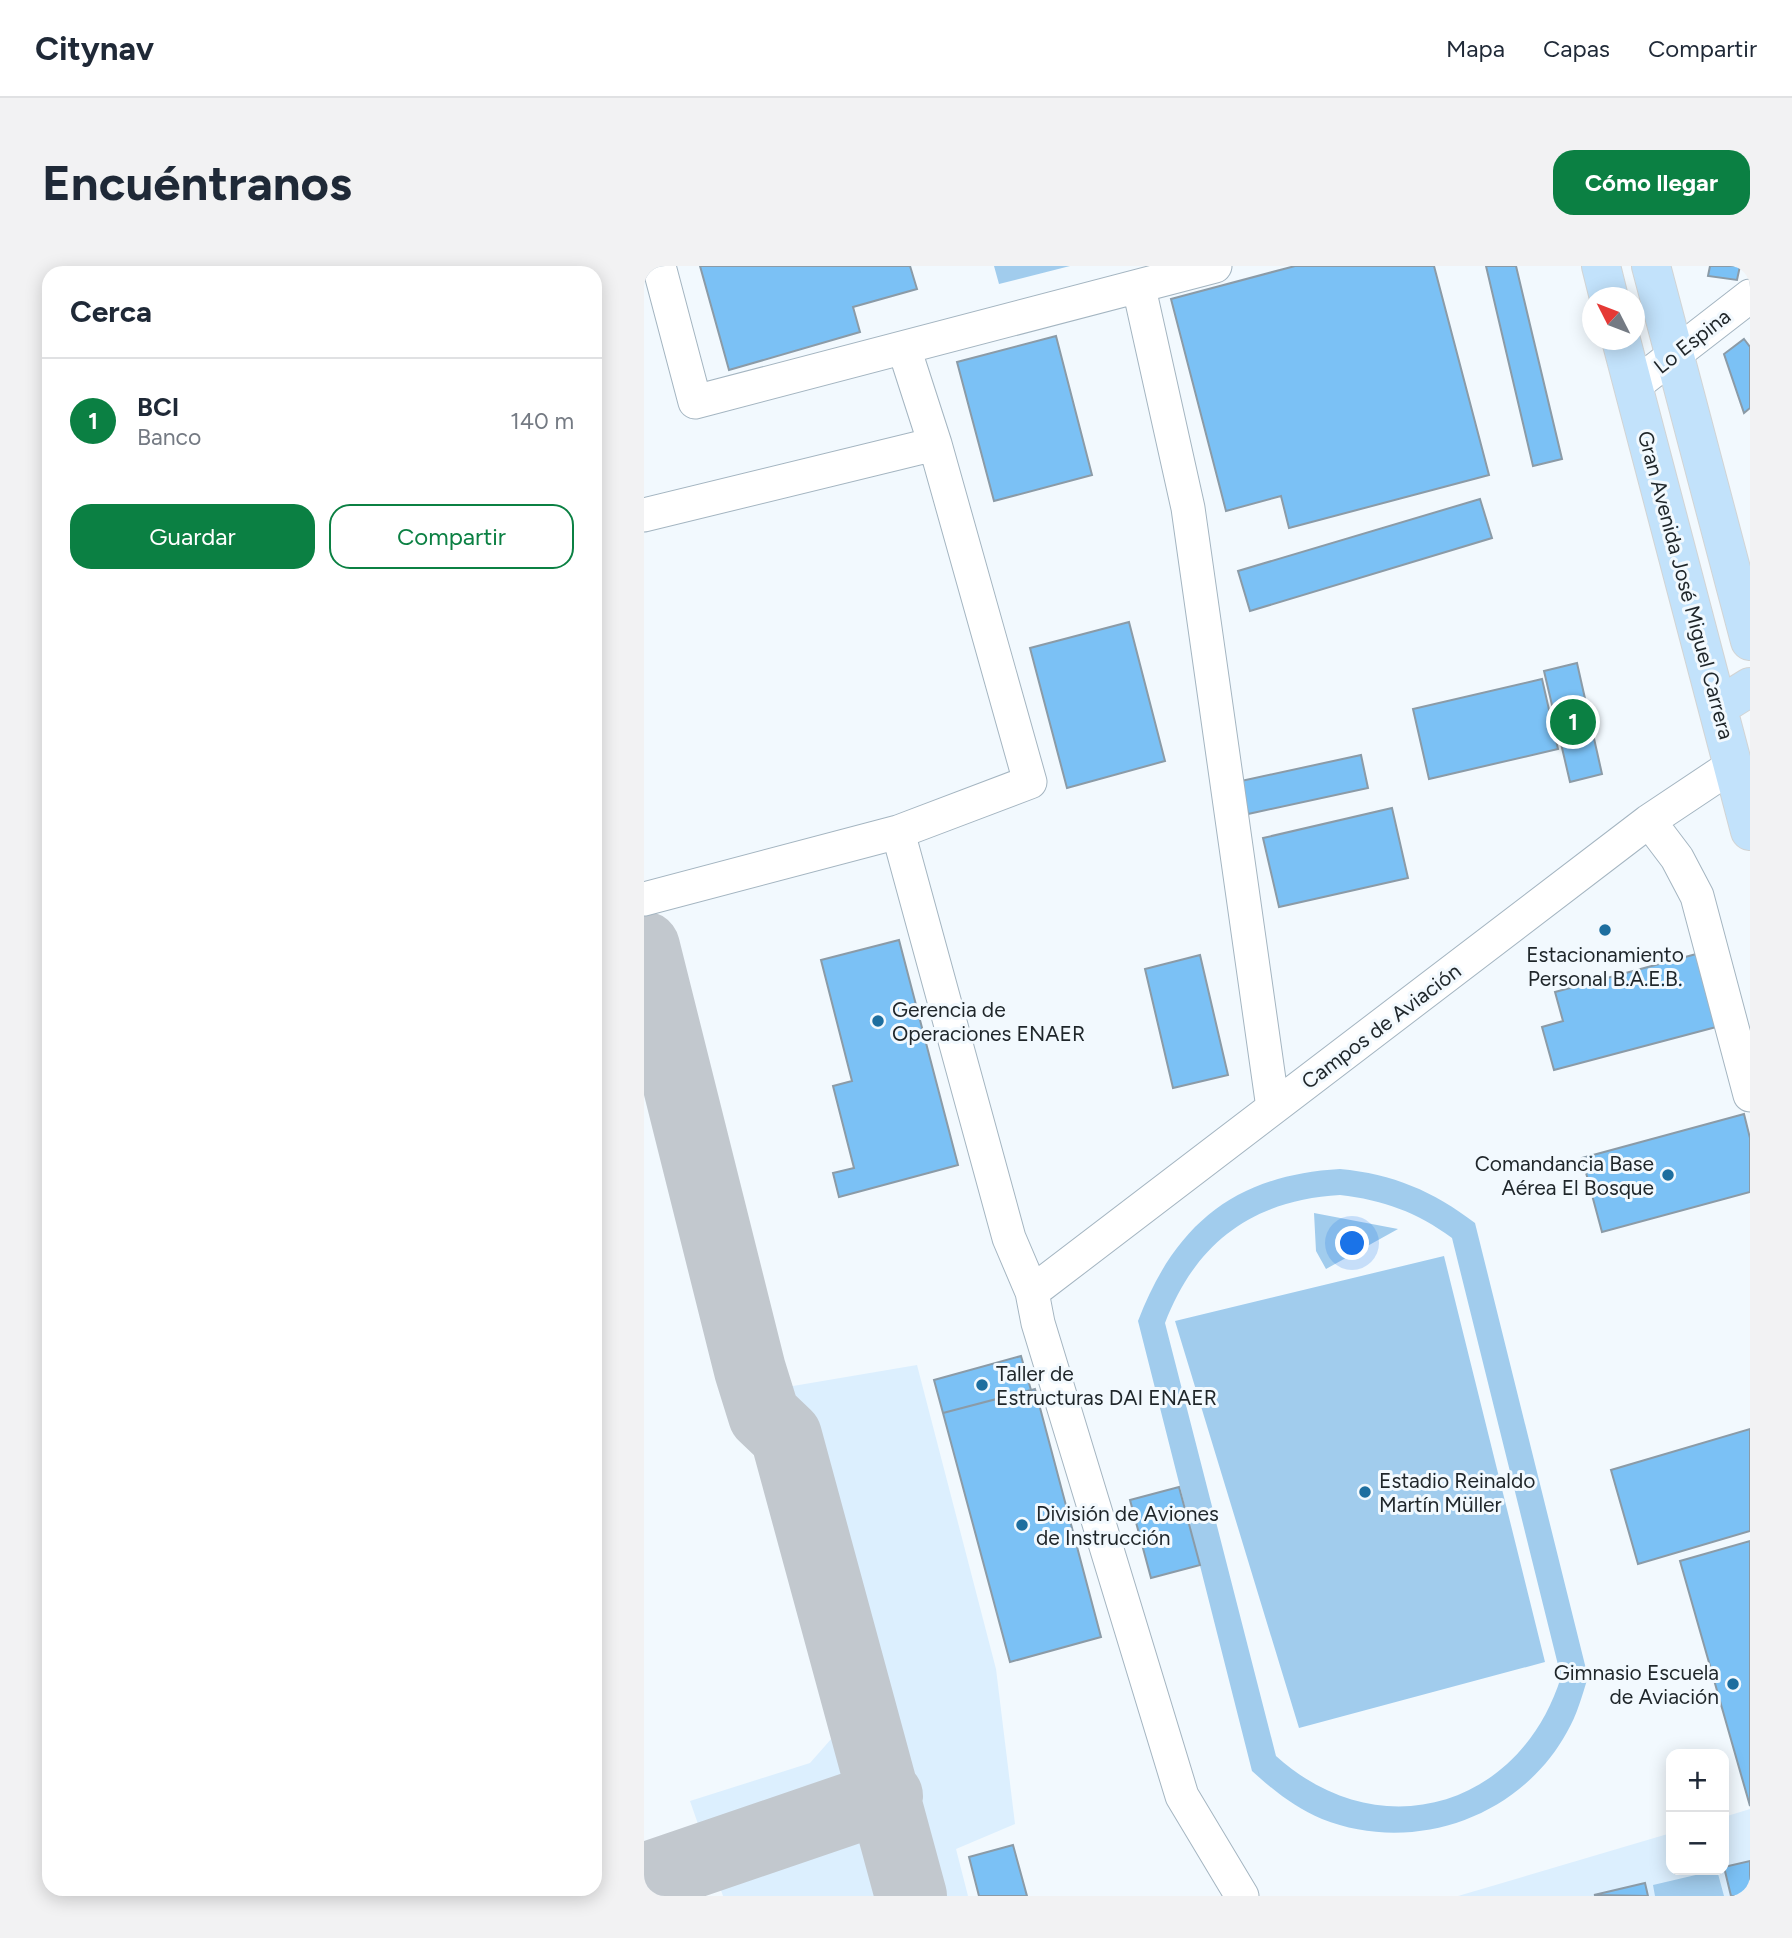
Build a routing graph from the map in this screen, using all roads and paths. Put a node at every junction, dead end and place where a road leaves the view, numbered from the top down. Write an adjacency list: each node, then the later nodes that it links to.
1 (659, 266): 8 (street)
2 (1215, 266): 6 (street)
3 (1601, 266): 5 (main road)
4 (1651, 266): 10 (main road)
5 (1606, 287)
6 (1139, 288): 8 (street); 23 (street)
7 (1750, 296): 10 (street, Lo Espina)
8 (904, 348): 12 (street)
9 (1624, 350): 11 (main road, Gran Avenida José Miguel Carrera)
10 (1675, 354): 11 (street, Lo Espina); 14 (main road)
11 (1634, 386): 16 (main road, Gran Avenida José Miguel Carrera)
12 (935, 444): 13 (street); 20 (street)
13 (644, 515)
14 (1750, 641)
15 (1750, 687): 16 (main road)
16 (1717, 707): 17 (main road, Gran Avenida José Miguel Carrera)
17 (1733, 765): 18 (street, Campos de Aviación); 19 (main road, Gran Avenida José Miguel Carrera)
18 (1649, 821): 22 (street); 23 (street, Campos de Aviación)
19 (1750, 831)
20 (898, 832): 21 (street); 24 (street)
21 (644, 899)
22 (1750, 1096)
23 (1273, 1108): 24 (street, Campos de Aviación)
24 (1032, 1292): 25 (street)
25 (1242, 1896)

